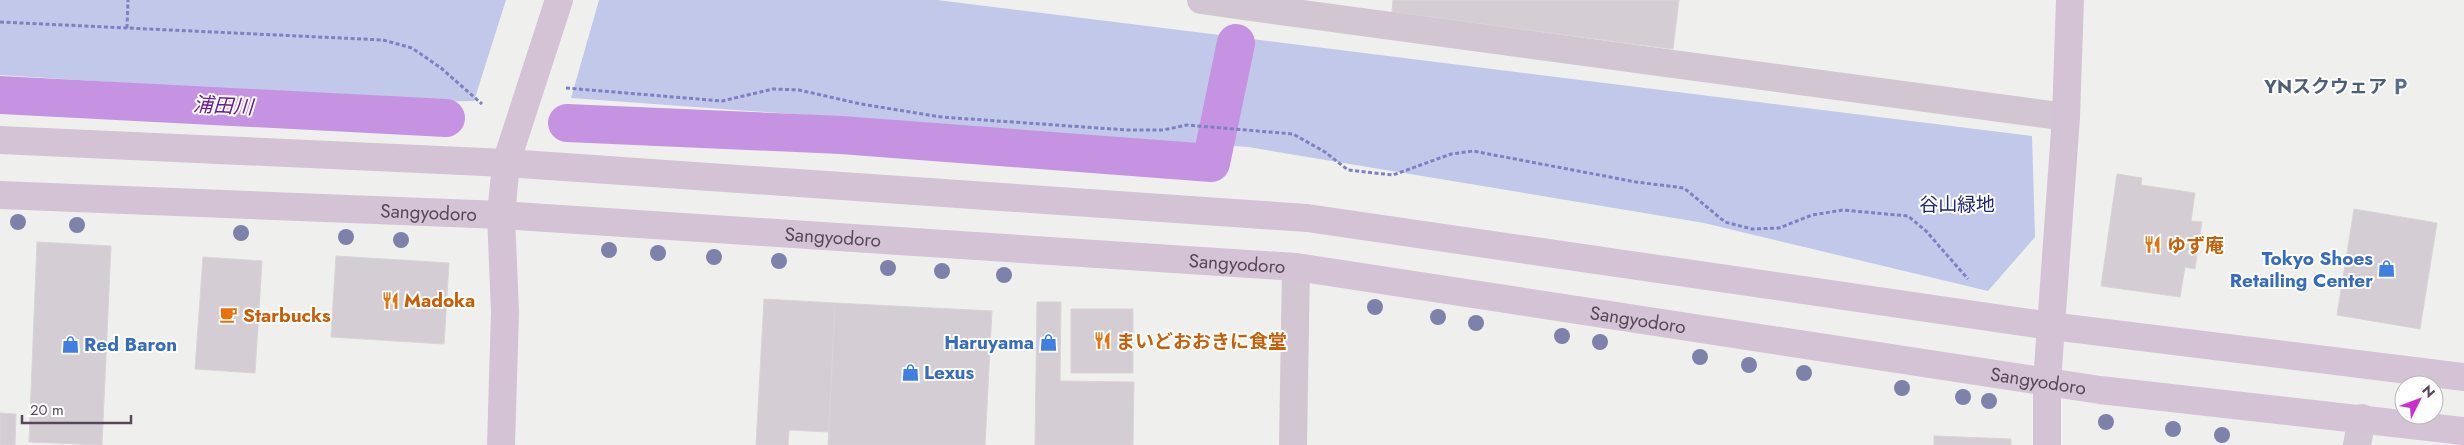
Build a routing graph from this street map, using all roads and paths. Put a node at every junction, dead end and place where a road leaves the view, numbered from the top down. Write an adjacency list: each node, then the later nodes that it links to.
1 (128, 0): 7 (path)
2 (558, 0): 12 (main road)
3 (1201, 0): 5 (street)
4 (2070, 0): 10 (main road)
5 (1243, 3): 10 (street)
6 (0, 22): 7 (path)
7 (127, 28): 9 (path)
8 (566, 88): 16 (path)
9 (482, 104)
10 (2066, 117): 17 (main road)
11 (0, 140): 12 (main road)
12 (506, 163): 14 (main road); 17 (main road)
13 (0, 195): 14 (main road, Sangyodoro)
14 (501, 215): 15 (main road, Sangyodoro); 22 (main road)
15 (1296, 267): 19 (main road, Sangyodoro); 23 (street)
16 (1968, 279)
17 (2051, 326): 18 (main road); 19 (main road)
18 (2464, 377)
19 (2047, 382): 20 (main road, Sangyodoro); 24 (main road)
20 (2362, 418): 21 (main road, Sangyodoro); 25 (street)
21 (2464, 431)
22 (501, 445)
23 (1293, 445)
24 (2047, 445)
25 (2356, 445)

